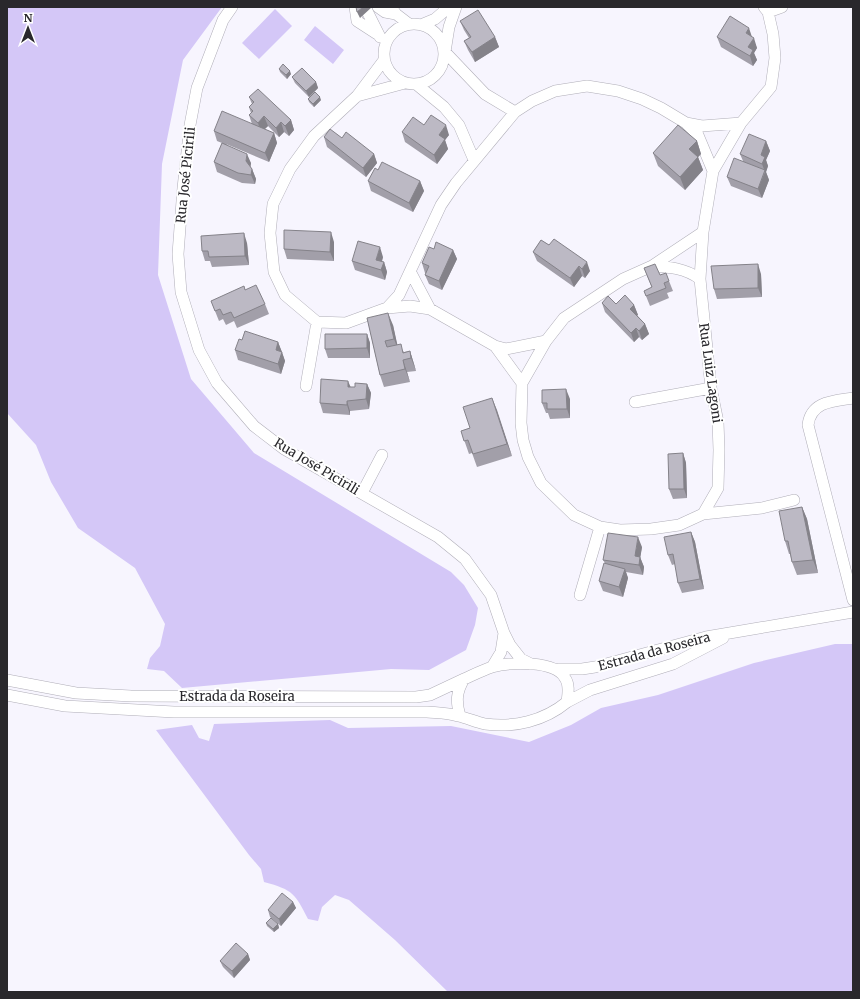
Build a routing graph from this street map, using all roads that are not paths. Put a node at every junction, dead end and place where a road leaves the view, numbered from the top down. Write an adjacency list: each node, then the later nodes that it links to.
1 (232, 7): 38 (street, Rua José Picirili)
2 (355, 7): 12 (street)
3 (378, 7): 8 (street)
4 (449, 7): 11 (street)
5 (456, 7): 14 (street)
6 (782, 7): 7 (street)
7 (766, 9): 20 (street, Rua Luiz Lagoni)
8 (393, 10): 10 (street)
9 (367, 11): 12 (street)
10 (409, 24): 11 (street); 13 (street)
11 (423, 24): 14 (street)
12 (377, 34): 13 (street)
13 (386, 42): 15 (street)
14 (445, 52): 16 (street); 18 (street)
15 (384, 60): 16 (street); 17 (street)
16 (410, 84): 17 (street); 21 (street)
17 (357, 96): 29 (street)
18 (515, 112): 19 (street); 21 (street)
19 (686, 122): 20 (street); 22 (street)
20 (741, 123): 22 (street, Rua Luiz Lagoni)
21 (474, 160): 25 (street)
22 (714, 171): 23 (street, Rua Luiz Lagoni)
23 (702, 232): 24 (street); 26 (street, Rua Luiz Lagoni)
24 (652, 266): 26 (street); 30 (street)
25 (411, 273): 27 (street); 28 (street)
26 (700, 279): 34 (street, Rua Luiz Lagoni)
27 (387, 308): 28 (street); 29 (street)
28 (430, 309): 31 (street)
29 (317, 322): 33 (street)
30 (546, 340): 31 (street); 32 (street)
31 (495, 346): 32 (street)
32 (522, 383): 41 (street)
33 (306, 386)
34 (711, 388): 36 (street); 40 (street, Rua Luiz Lagoni)
35 (853, 398): 43 (street)
36 (635, 402)
37 (382, 455): 38 (street)
38 (362, 493): 46 (street, Rua José Picirili)
39 (794, 500): 40 (street)
40 (703, 514): 41 (street)
41 (600, 527): 42 (street)
42 (580, 594)
43 (853, 600)
44 (853, 612): 45 (street, Estrada da Roseira)
45 (751, 629): 49 (street, Estrada da Roseira); 53 (street, Estrada da Roseira)
46 (504, 634): 47 (street, Rua José Picirili); 48 (street)
47 (531, 664): 48 (street, Estrada da Roseira); 49 (street, Estrada da Roseira)
48 (492, 667): 50 (street, Estrada da Roseira)
49 (558, 669): 53 (street)
50 (464, 679): 51 (street, Estrada da Roseira); 54 (street)
51 (7, 680)
52 (7, 695): 54 (street, Estrada da Roseira)
53 (567, 702): 54 (street, Estrada da Roseira)
54 (460, 716)

